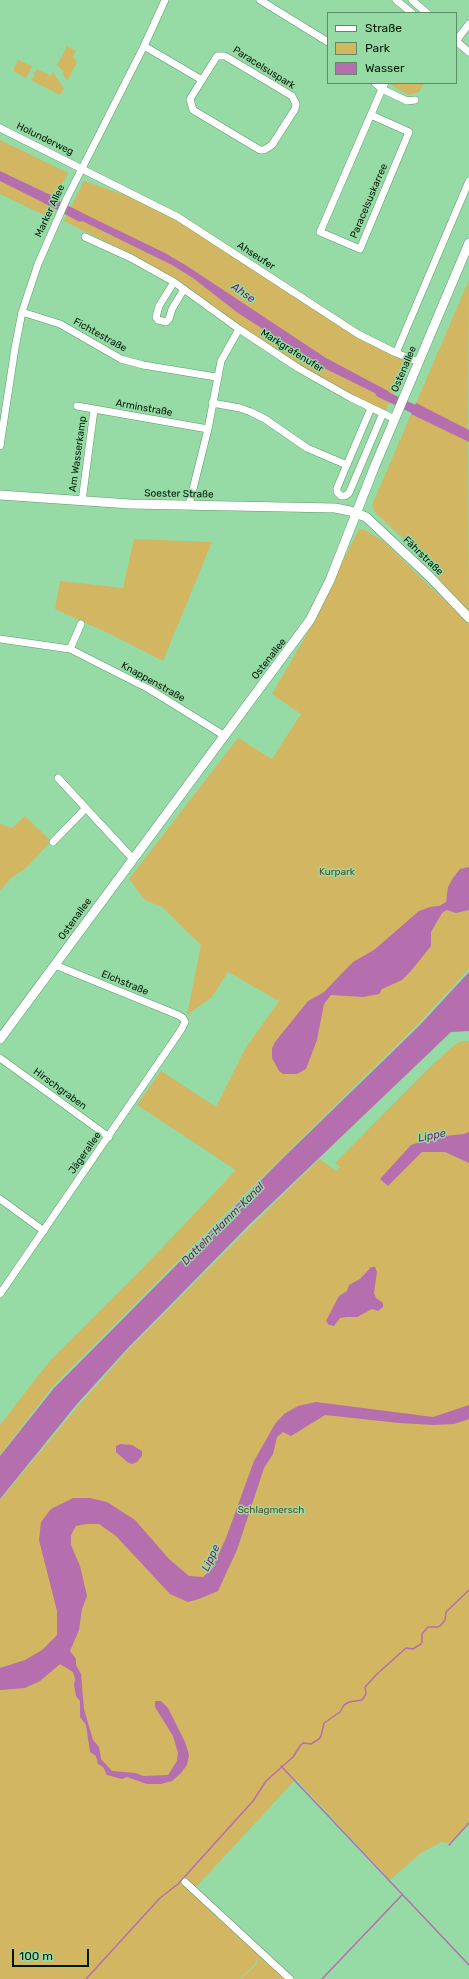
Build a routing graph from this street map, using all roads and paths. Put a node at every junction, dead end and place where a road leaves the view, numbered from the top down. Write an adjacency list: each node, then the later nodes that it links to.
1 (165, 0): 11 (street, Marker Allee)
2 (260, 0): 9 (street)
3 (396, 0): 5 (street)
4 (412, 0): 6 (street)
5 (411, 12)
6 (426, 12)
7 (469, 24): 8 (street)
8 (457, 40)
9 (327, 41)
10 (457, 42): 12 (street)
11 (144, 46): 13 (street); 18 (street, Marker Allee)
12 (469, 52)
13 (202, 80): 13 (street, Paracelsuspark)
14 (382, 88): 15 (street); 16 (street, Paracelsuskarree)
15 (415, 100)
16 (371, 115): 16 (street, Paracelsuskarree)
17 (0, 128): 18 (street, Holunderweg)
18 (82, 168): 24 (street, Marker Allee); 26 (street, Ahseufer)
19 (469, 181): 26 (street, Ostenallee)
20 (85, 236): 22 (street, Markgrafenufer)
21 (469, 244): 27 (main road, Ostenallee)
22 (174, 282): 23 (street, Markgrafenufer); 23 (street)
23 (184, 289): 25 (street, Markgrafenufer)
24 (22, 312): 28 (street, Fichtestraße); 36 (street, Marker Allee)
25 (238, 330): 28 (street); 31 (street, Markgrafenufer)
26 (396, 353): 27 (street, Ahseufer)
27 (419, 362): 34 (main road, Ostenallee)
28 (216, 377): 29 (street)
29 (212, 403): 35 (street); 37 (street)
30 (77, 406): 32 (street, Arminstraße)
31 (371, 408): 33 (street, Markgrafenufer); 37 (street)
32 (94, 410): 35 (street, Arminstraße); 39 (street, Am Wasserkamp)
33 (383, 413): 34 (street, Markgrafenufer); 37 (street)
34 (397, 415): 41 (main road, Ostenallee)
35 (208, 429): 40 (street)
36 (0, 446)
37 (347, 465)
38 (0, 495): 39 (main road, Soester Straße)
39 (82, 501): 40 (main road, Soester Straße)
40 (189, 505): 41 (main road, Soester Straße)
41 (360, 514): 42 (main road, Fährstraße); 46 (main road, Ostenallee)
42 (469, 618)
43 (81, 624): 45 (street)
44 (0, 640): 45 (street, Knappenstraße)
45 (70, 649): 46 (street, Knappenstraße)
46 (225, 736): 50 (main road, Ostenallee)
47 (58, 778): 48 (street)
48 (86, 808): 49 (street); 50 (street)
49 (53, 842)
50 (133, 860): 51 (main road, Ostenallee)
51 (55, 965): 52 (street, Elchstraße); 53 (main road, Ostenallee)
52 (185, 1022): 55 (street, Jägerallee)
53 (0, 1039)
54 (0, 1058): 55 (street, Hirschgraben)
55 (108, 1137): 57 (street, Jägerallee)
56 (0, 1198): 57 (street)
57 (44, 1230): 58 (street, Jägerallee)
58 (0, 1294)
59 (184, 1882): 60 (street)
60 (290, 1979)

